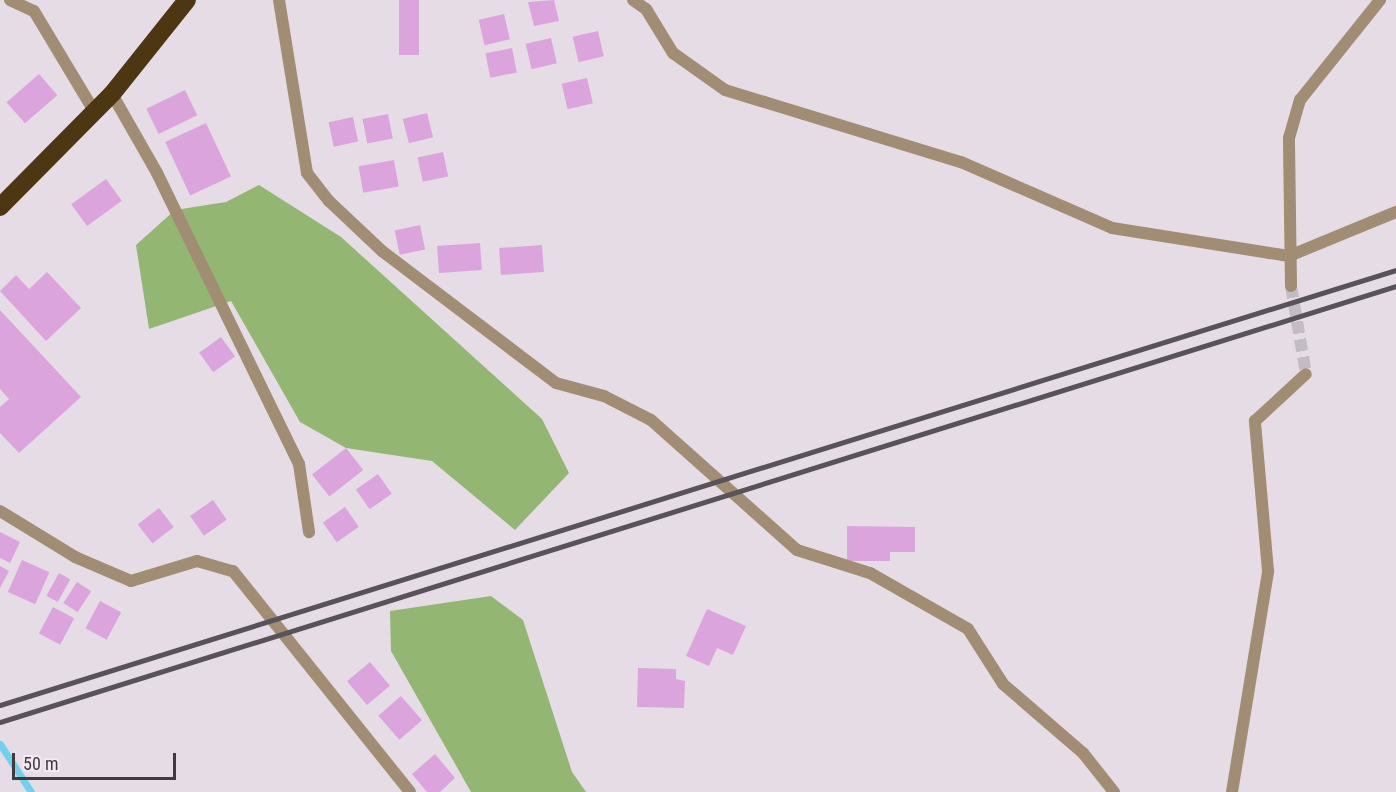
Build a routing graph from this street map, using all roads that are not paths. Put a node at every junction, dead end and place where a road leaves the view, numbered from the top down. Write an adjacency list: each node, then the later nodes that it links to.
1 (10, 0): 7 (street)
2 (187, 0): 6 (highway)
3 (279, 0): 16 (street)
4 (633, 0): 10 (street)
5 (1380, 0): 10 (street)
6 (112, 94): 7 (highway); 14 (street)
7 (94, 111): 8 (highway)
8 (0, 207)
9 (1396, 212): 10 (street)
10 (1289, 256): 11 (street)
11 (1291, 286)
12 (1306, 374): 17 (street)
13 (0, 511): 15 (street)
14 (309, 531)
15 (410, 792)
16 (1114, 792)
17 (1232, 792)

